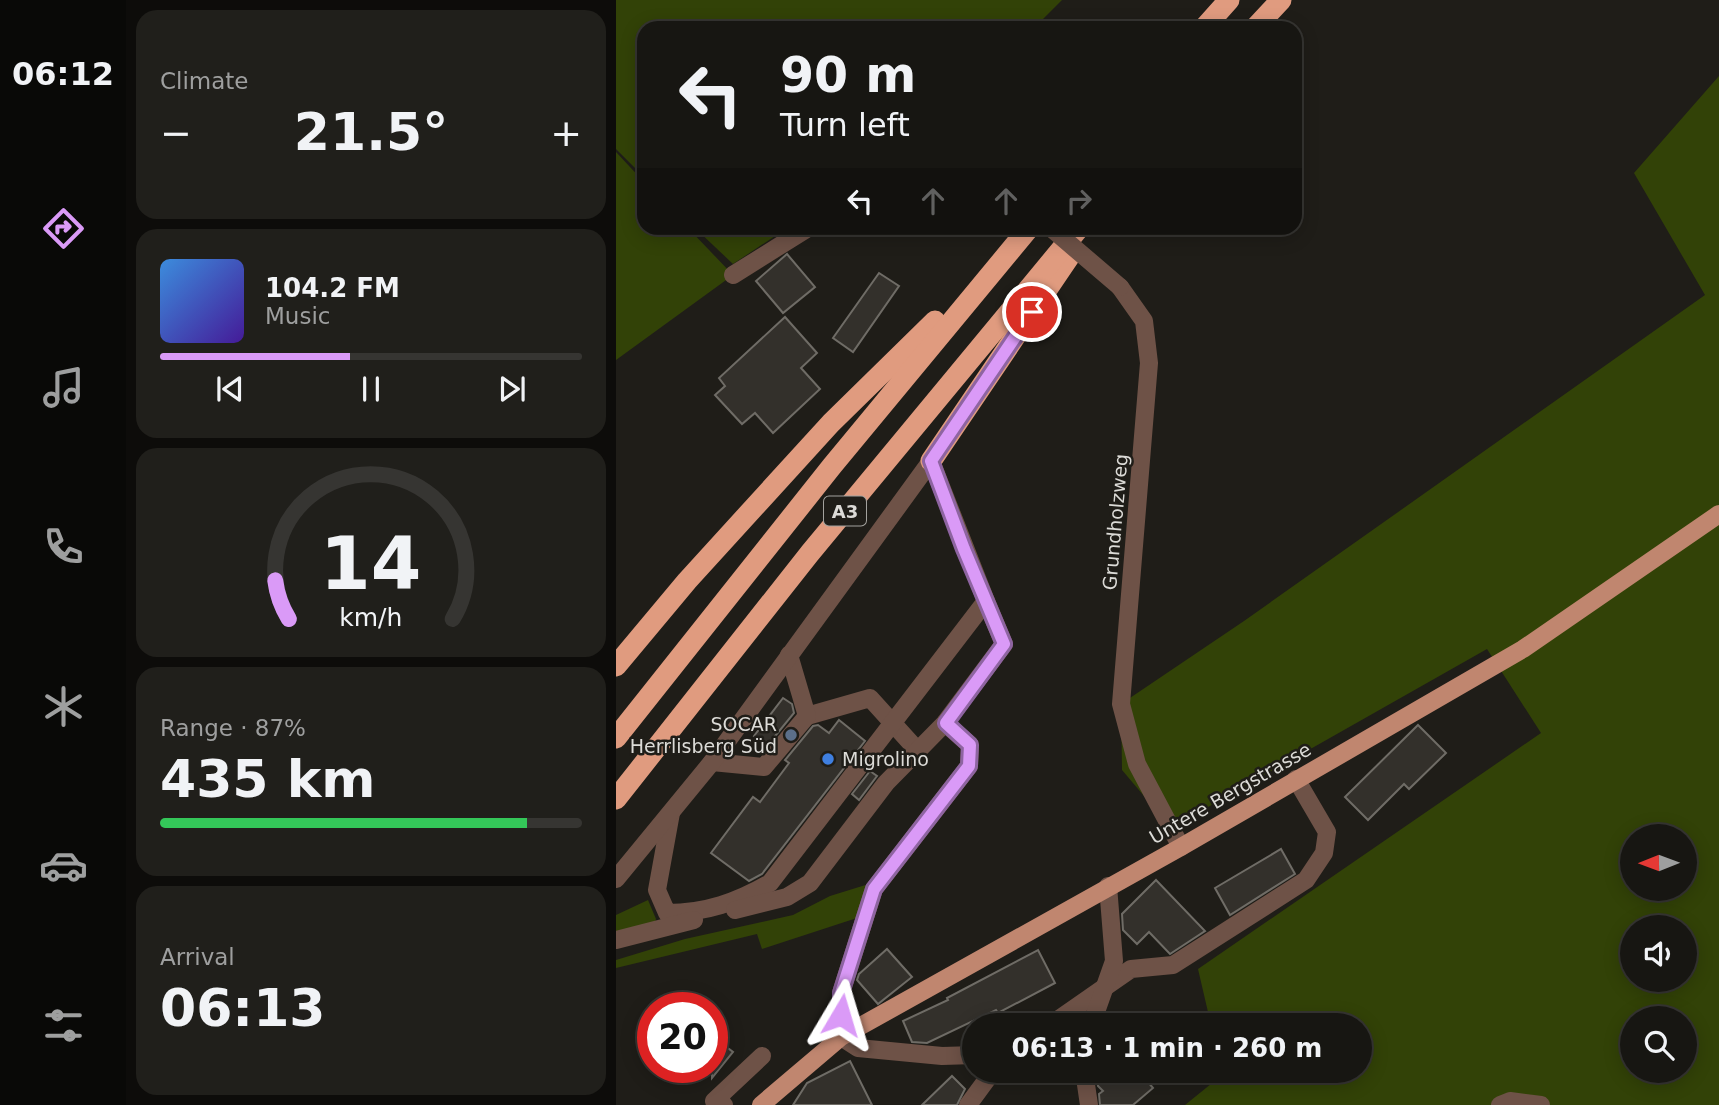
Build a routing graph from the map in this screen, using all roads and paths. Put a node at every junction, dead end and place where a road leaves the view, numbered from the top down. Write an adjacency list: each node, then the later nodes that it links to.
1 (1229, 0): 3 (highway)
2 (1281, 0): 4 (highway)
3 (1210, 21)
4 (1262, 21)
5 (795, 235): 11 (street)
6 (1022, 235): 10 (highway, A3)
7 (1059, 235): 26 (street, Grundholzweg, bridge)
8 (1073, 235): 24 (highway, A3)
9 (1085, 235): 12 (highway)
10 (1014, 244): 16 (highway); 20 (highway, A3)
11 (733, 275)
12 (931, 461): 14 (street); 15 (street)
13 (1719, 514): 23 (main road, Untere Bergstrasse)
14 (986, 601): 18 (street); 19 (street)
15 (789, 655): 17 (street); 22 (street)
16 (616, 666)
17 (807, 716): 19 (street); 22 (street)
18 (946, 723): 21 (street); 33 (street)
19 (892, 724): 21 (street); 25 (street)
20 (616, 738)
21 (918, 751): 29 (street)
22 (712, 762): 25 (street)
23 (1296, 779): 26 (main road, Untere Bergstrasse); 30 (street)
24 (616, 799)
25 (671, 813): 27 (street)
26 (1181, 847): 28 (main road, Untere Bergstrasse)
27 (616, 878)
28 (1108, 886): 30 (street); 33 (main road, Untere Bergstrasse)
29 (616, 940)
30 (1103, 989): 31 (street); 32 (street)
31 (1068, 1013)
32 (1095, 1013)
33 (841, 1037): 34 (street); 39 (main road, Untere Bergstrasse)
34 (962, 1055)
35 (762, 1056): 38 (street)
36 (984, 1083): 40 (street)
37 (1086, 1083): 41 (street)
38 (724, 1105)
39 (761, 1105)
40 (968, 1105)
41 (1089, 1105)
42 (1500, 1105): 43 (street)
43 (1541, 1105)

